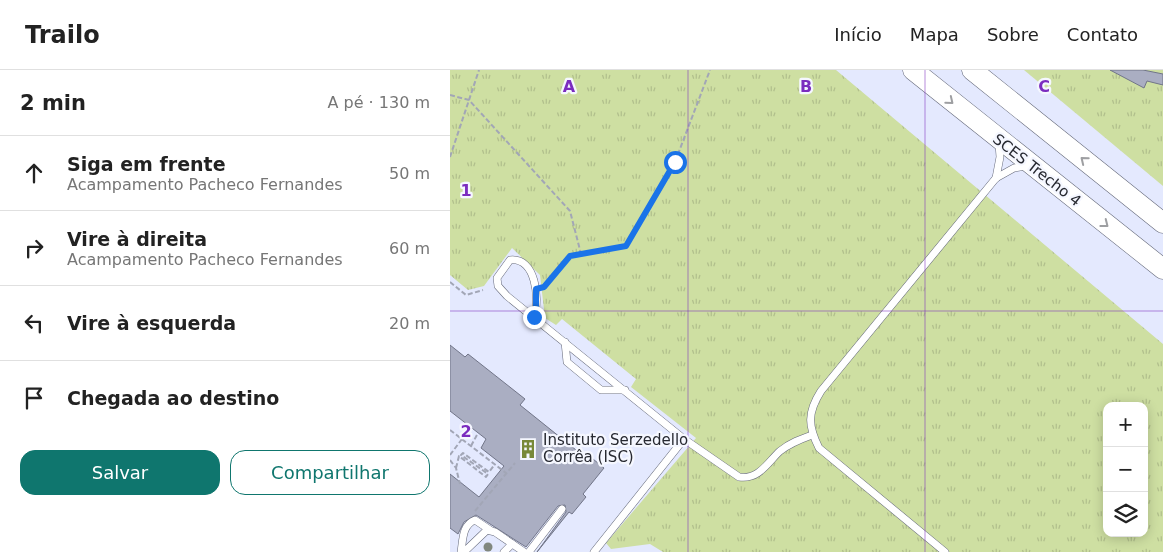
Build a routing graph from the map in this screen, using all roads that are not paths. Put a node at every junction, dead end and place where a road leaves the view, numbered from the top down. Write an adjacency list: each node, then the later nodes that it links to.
1 (912, 70): 3 (main road, SCES Trecho 4, one-way to 3)
2 (972, 70): 6 (main road, one-way to 2)
3 (997, 138): 4 (main road, SCES Trecho 4); 5 (lane)
4 (1032, 167): 5 (lane); 7 (main road, SCES Trecho 4, one-way to 7)
5 (996, 178): 11 (lane)
6 (1163, 223)
7 (1163, 269)
8 (534, 317): 8 (lane); 9 (lane)
9 (565, 342): 10 (lane); 10 (lane)
10 (626, 390): 12 (lane)
11 (812, 435): 12 (lane); 21 (lane)
12 (684, 439): 20 (lane)
13 (562, 509): 19 (lane)
14 (490, 530): 15 (lane); 16 (lane); 16 (lane)
15 (512, 544): 17 (lane); 18 (lane)
16 (463, 552)
17 (504, 552)
18 (524, 552)
19 (529, 552)
20 (594, 552)
21 (946, 552)

